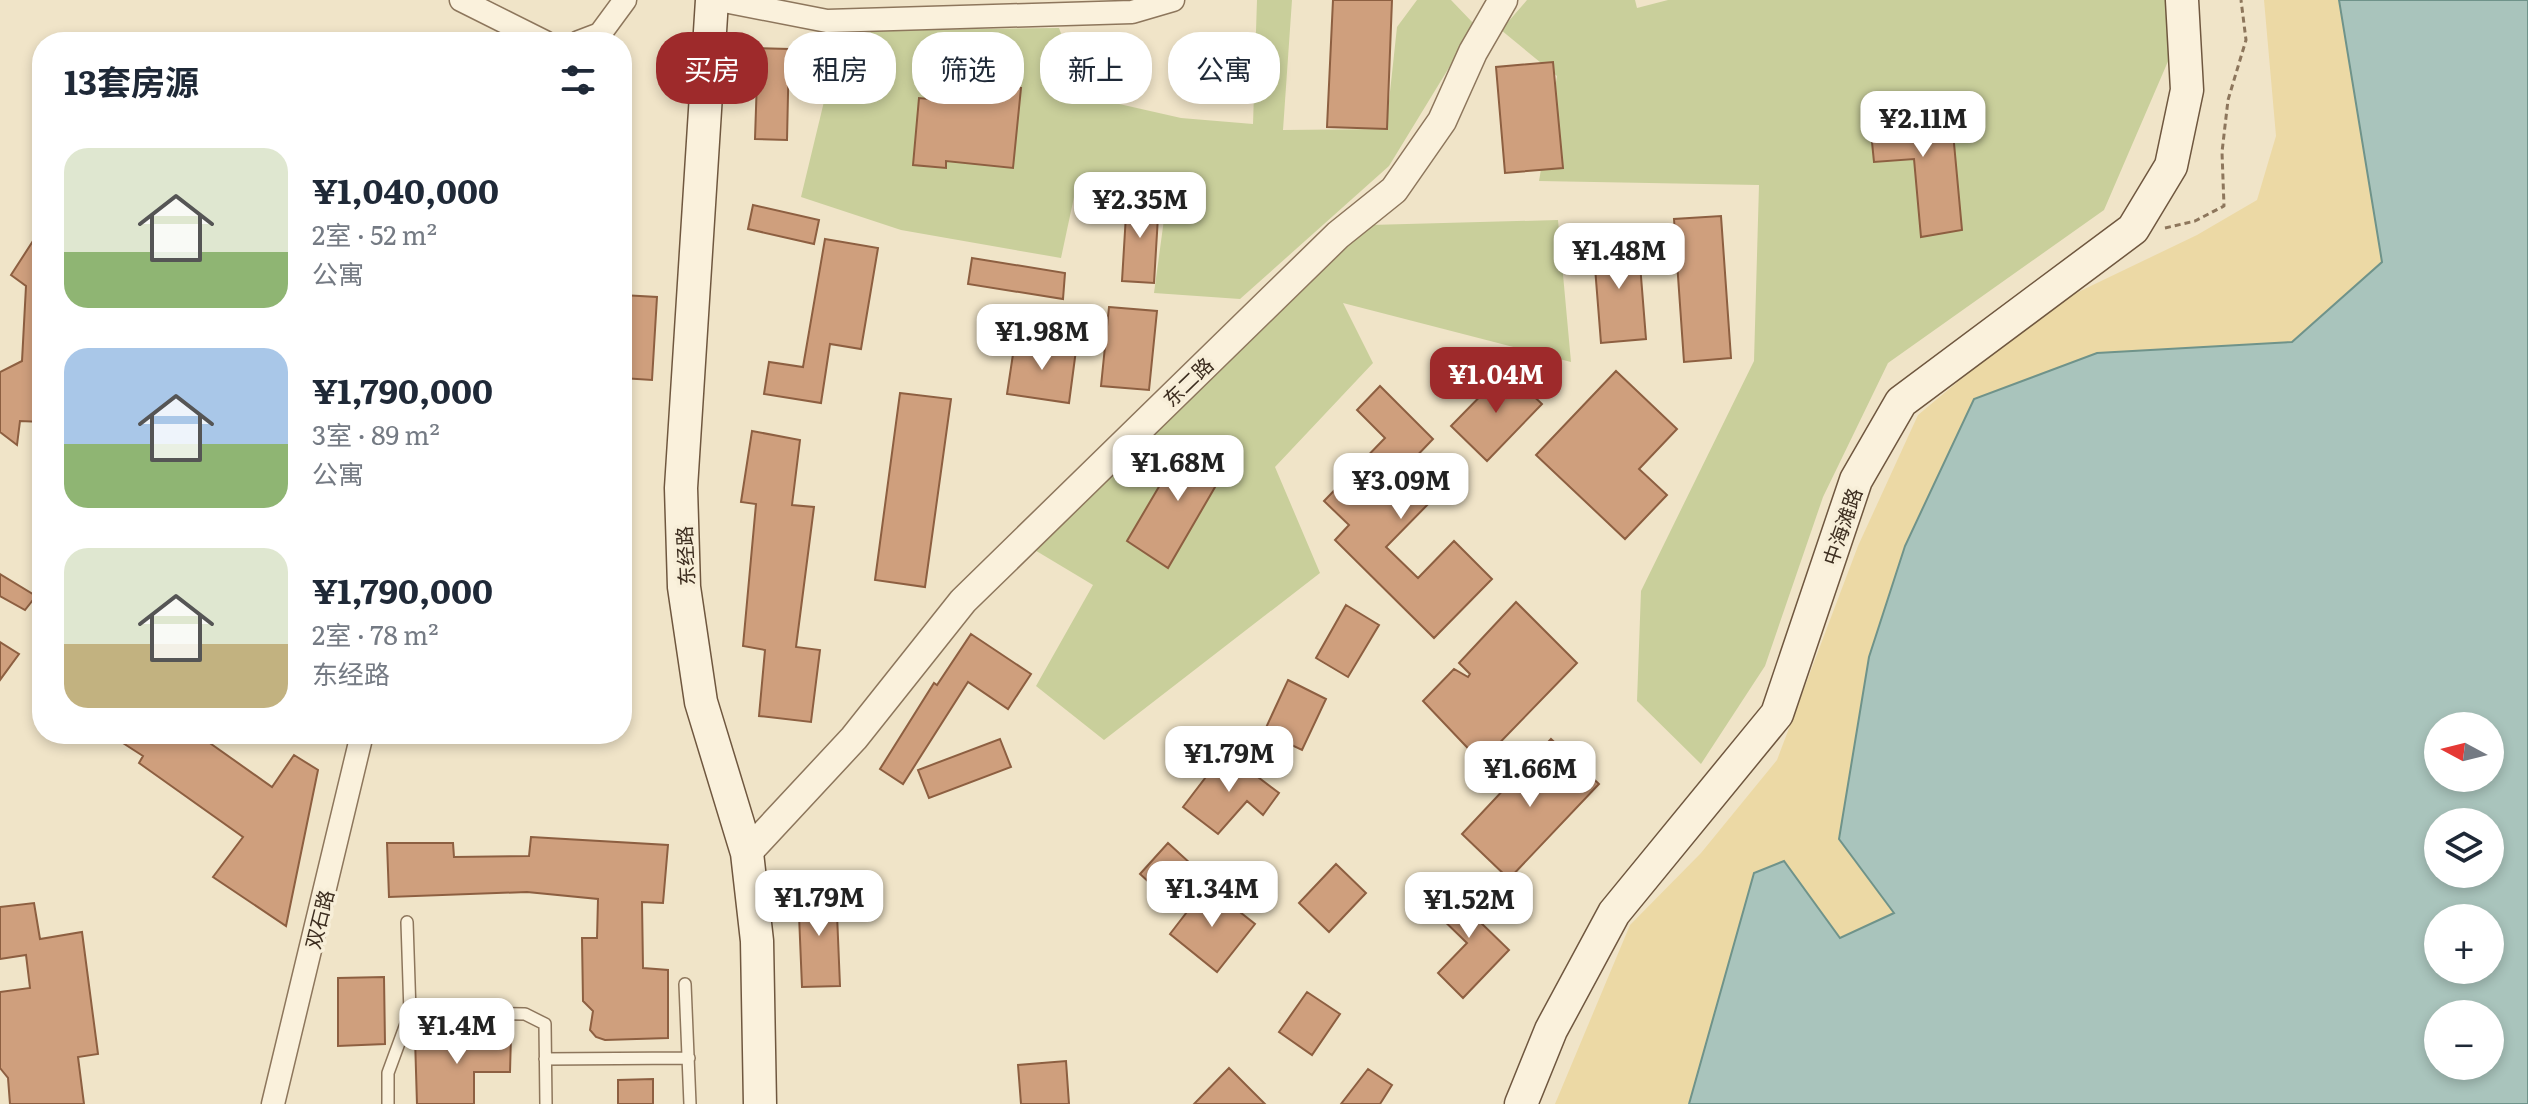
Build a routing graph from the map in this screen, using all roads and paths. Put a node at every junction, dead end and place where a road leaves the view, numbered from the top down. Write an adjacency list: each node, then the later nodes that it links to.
1 (461, 0): 9 (street)
2 (625, 0): 10 (street)
3 (712, 0): 13 (main road, 东经路)
4 (719, 0): 5 (street)
5 (1173, 0)
6 (1503, 0): 13 (street, 东二路)
7 (2182, 0): 11 (main road, 中海滩路)
8 (2241, 0): 11 (path)
9 (525, 32)
10 (601, 32)
11 (2136, 223): 24 (main road, 中海滩路)
12 (360, 744): 19 (street, 双石路)
13 (747, 853): 23 (main road, 东经路)
14 (407, 922): 16 (lane)
15 (685, 984): 17 (lane)
16 (410, 1013): 18 (lane); 20 (lane)
17 (689, 1058): 18 (lane); 22 (lane)
18 (545, 1059): 21 (lane)
19 (273, 1104)
20 (388, 1104)
21 (546, 1104)
22 (690, 1104)
23 (760, 1104)
24 (1521, 1104)

